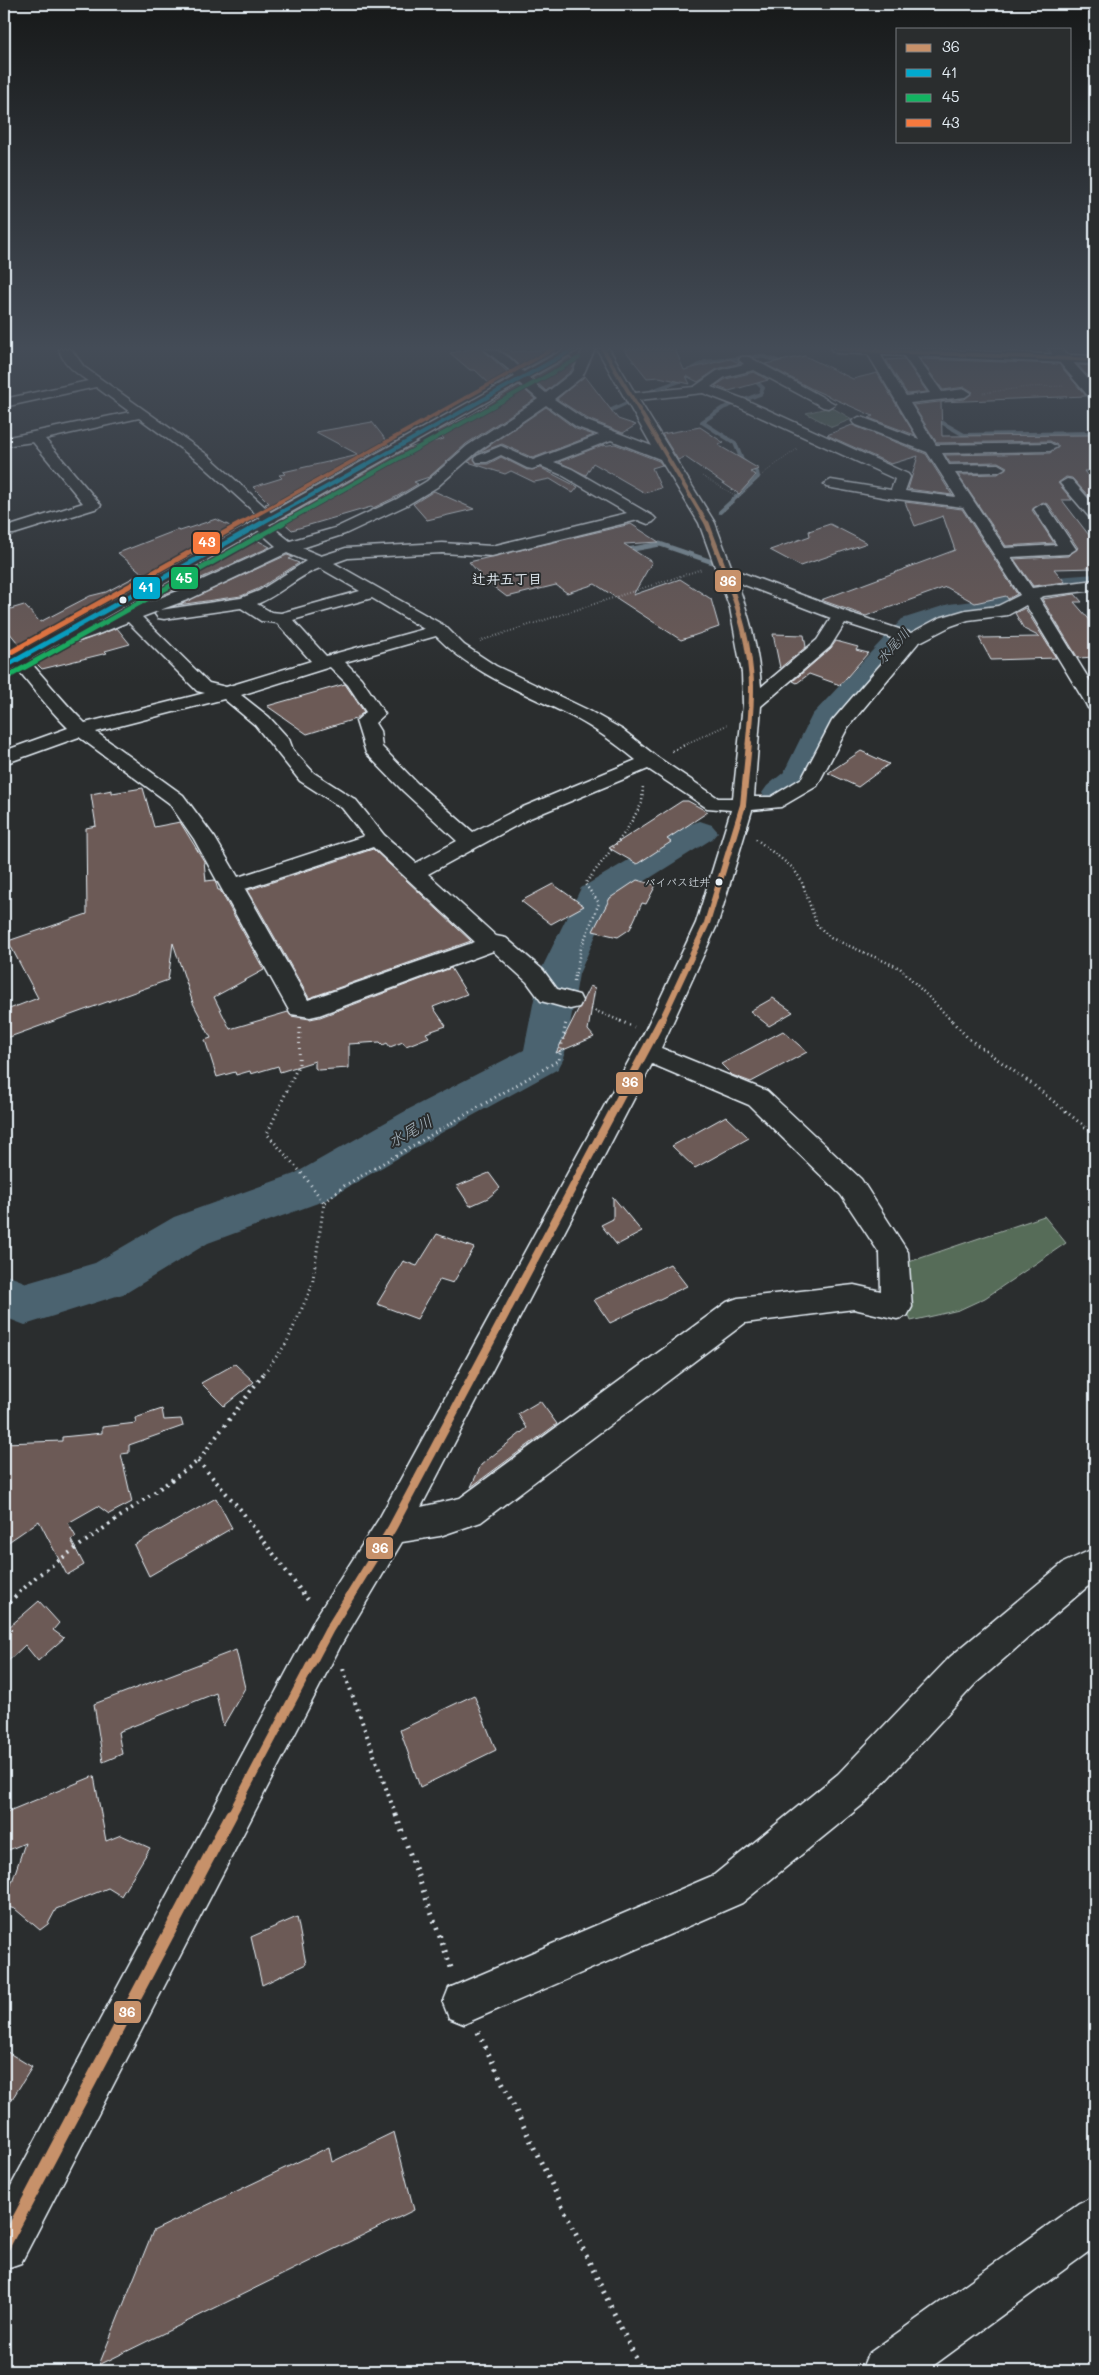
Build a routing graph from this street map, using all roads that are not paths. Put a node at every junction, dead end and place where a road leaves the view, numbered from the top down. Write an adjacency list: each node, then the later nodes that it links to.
1 (55, 460): 22 (street)
2 (205, 460): 20 (street)
3 (377, 460): 20 (street)
4 (460, 460): 23 (street)
5 (521, 460): 10 (street)
6 (549, 460): 10 (street)
7 (667, 460): 26 (street)
8 (865, 460): 15 (street)
9 (939, 460): 12 (street)
10 (543, 462): 18 (street)
11 (998, 468): 12 (street)
12 (946, 470): 16 (street)
13 (1068, 483): 19 (street)
14 (831, 484): 15 (street)
15 (896, 495): 16 (street)
16 (967, 502): 24 (street)
17 (1042, 509): 24 (street)
18 (639, 515): 21 (street); 25 (street)
19 (1095, 515)
20 (265, 522): 23 (street); 35 (street)
21 (656, 524)
22 (10, 531)
23 (287, 546): 25 (street); 32 (street)
24 (1000, 553): 29 (street)
25 (320, 562): 28 (street); 30 (street)
26 (724, 567): 31 (street); 41 (street)
27 (1095, 585): 29 (street)
28 (375, 592): 33 (street); 34 (street)
29 (1029, 596): 36 (street); 40 (street)
30 (244, 603): 32 (street); 33 (street)
31 (841, 616): 36 (street); 41 (street)
32 (132, 617): 35 (street); 39 (street)
33 (282, 618): 37 (street)
34 (438, 630): 37 (street); 44 (street)
35 (55, 638): 38 (street)
36 (912, 639): 45 (street)
37 (327, 661): 39 (street); 47 (street)
38 (11, 663): 42 (street)
39 (227, 693): 42 (street); 46 (street)
40 (1095, 704)
41 (752, 709): 45 (street)
42 (81, 730): 43 (street); 49 (street)
43 (4, 758)
44 (650, 761): 45 (street); 47 (street)
45 (741, 814): 52 (street)
46 (377, 840): 48 (street); 49 (street)
47 (472, 843): 48 (street)
48 (413, 873): 50 (street)
49 (232, 886): 50 (street)
50 (491, 944): 51 (street)
51 (562, 999)
52 (651, 1044): 53 (street); 53 (street)
53 (392, 1528): 57 (street)
54 (1095, 1565): 55 (street)
55 (464, 2003)
56 (1095, 2219): 58 (street)
57 (4, 2246)
58 (885, 2371)

